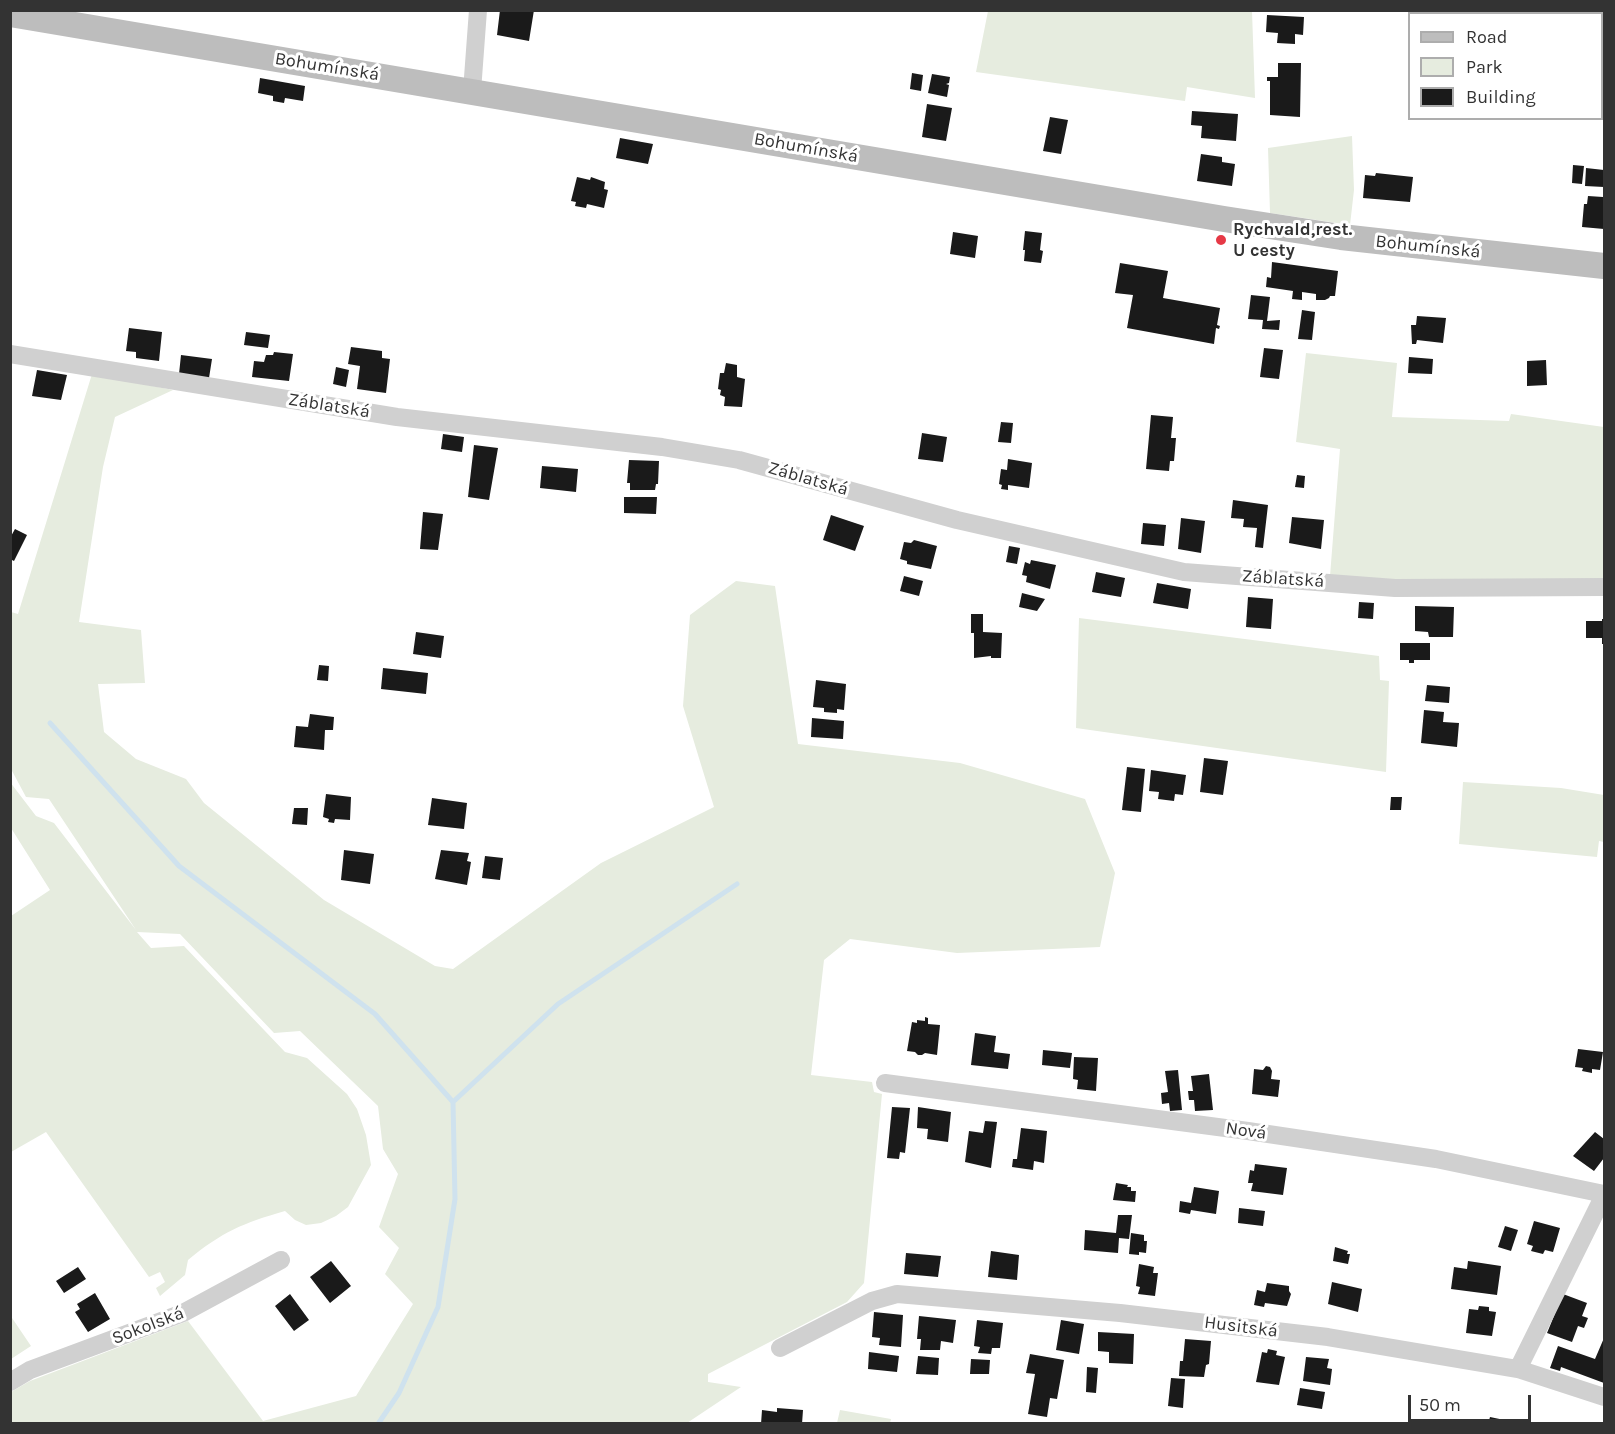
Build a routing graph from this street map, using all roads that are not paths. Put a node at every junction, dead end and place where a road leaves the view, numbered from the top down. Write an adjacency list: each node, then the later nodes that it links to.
1 (478, 10): 3 (street)
2 (10, 14): 3 (main road, Bohumínská)
3 (472, 91): 4 (main road, Bohumínská)
4 (1605, 266)
5 (10, 354): 6 (street, Záblatská)
6 (1605, 587)
7 (885, 1083): 8 (street, Nová)
8 (1605, 1195): 11 (street)
9 (281, 1260): 12 (street, Sokolská)
10 (780, 1348): 11 (street, Husitská)
11 (1518, 1369): 13 (street, Husitská)
12 (10, 1382)
13 (1605, 1397)

